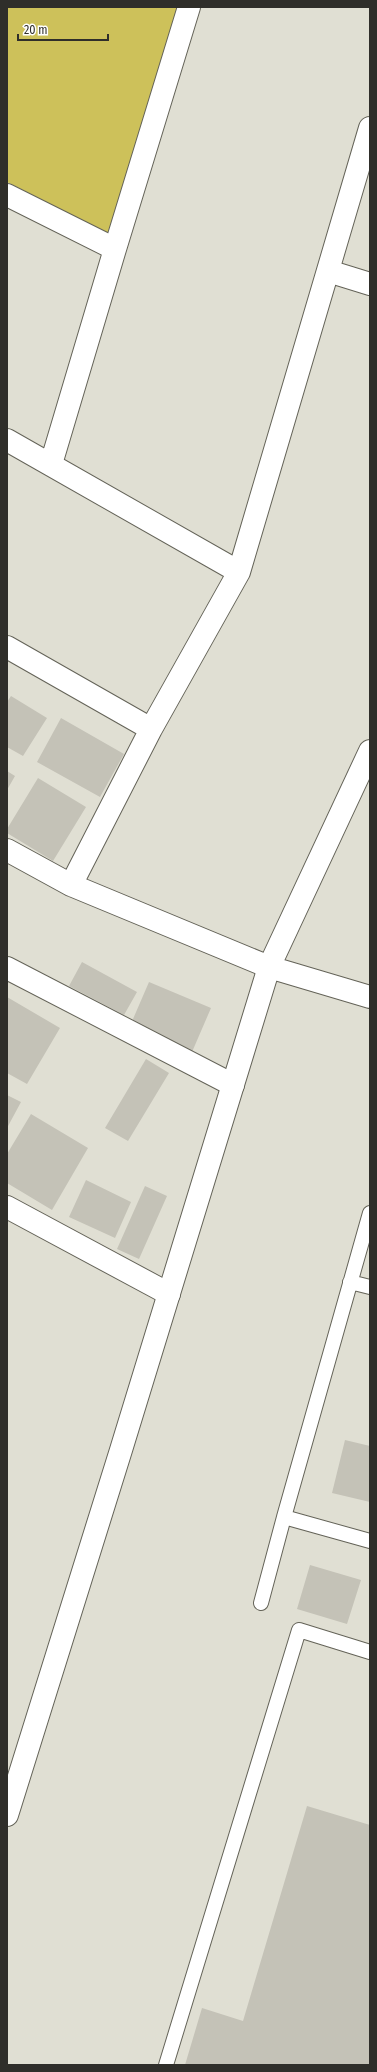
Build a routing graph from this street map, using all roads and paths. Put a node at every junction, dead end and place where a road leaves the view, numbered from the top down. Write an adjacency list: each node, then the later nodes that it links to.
1 (190, 7): 4 (street)
2 (370, 128): 5 (street)
3 (7, 194): 4 (street)
4 (115, 248): 8 (street)
5 (328, 271): 6 (street); 9 (street)
6 (370, 284)
7 (7, 440): 8 (street)
8 (51, 464): 9 (street)
9 (238, 572): 11 (street)
10 (7, 647): 11 (street)
11 (151, 729): 14 (street)
12 (370, 751): 15 (street)
13 (7, 850): 14 (street)
14 (71, 885): 15 (street)
15 (269, 967): 17 (street); 18 (street)
16 (7, 968): 18 (street)
17 (370, 997)
18 (233, 1084): 23 (street)
19 (7, 1207): 23 (street)
20 (370, 1213): 21 (lane)
21 (350, 1282): 22 (lane); 24 (lane)
22 (370, 1287)
23 (169, 1294): 28 (street)
24 (284, 1517): 25 (lane); 26 (lane)
25 (370, 1541)
26 (261, 1603)
27 (370, 1652): 29 (lane)
28 (7, 1815)
29 (166, 2065)

